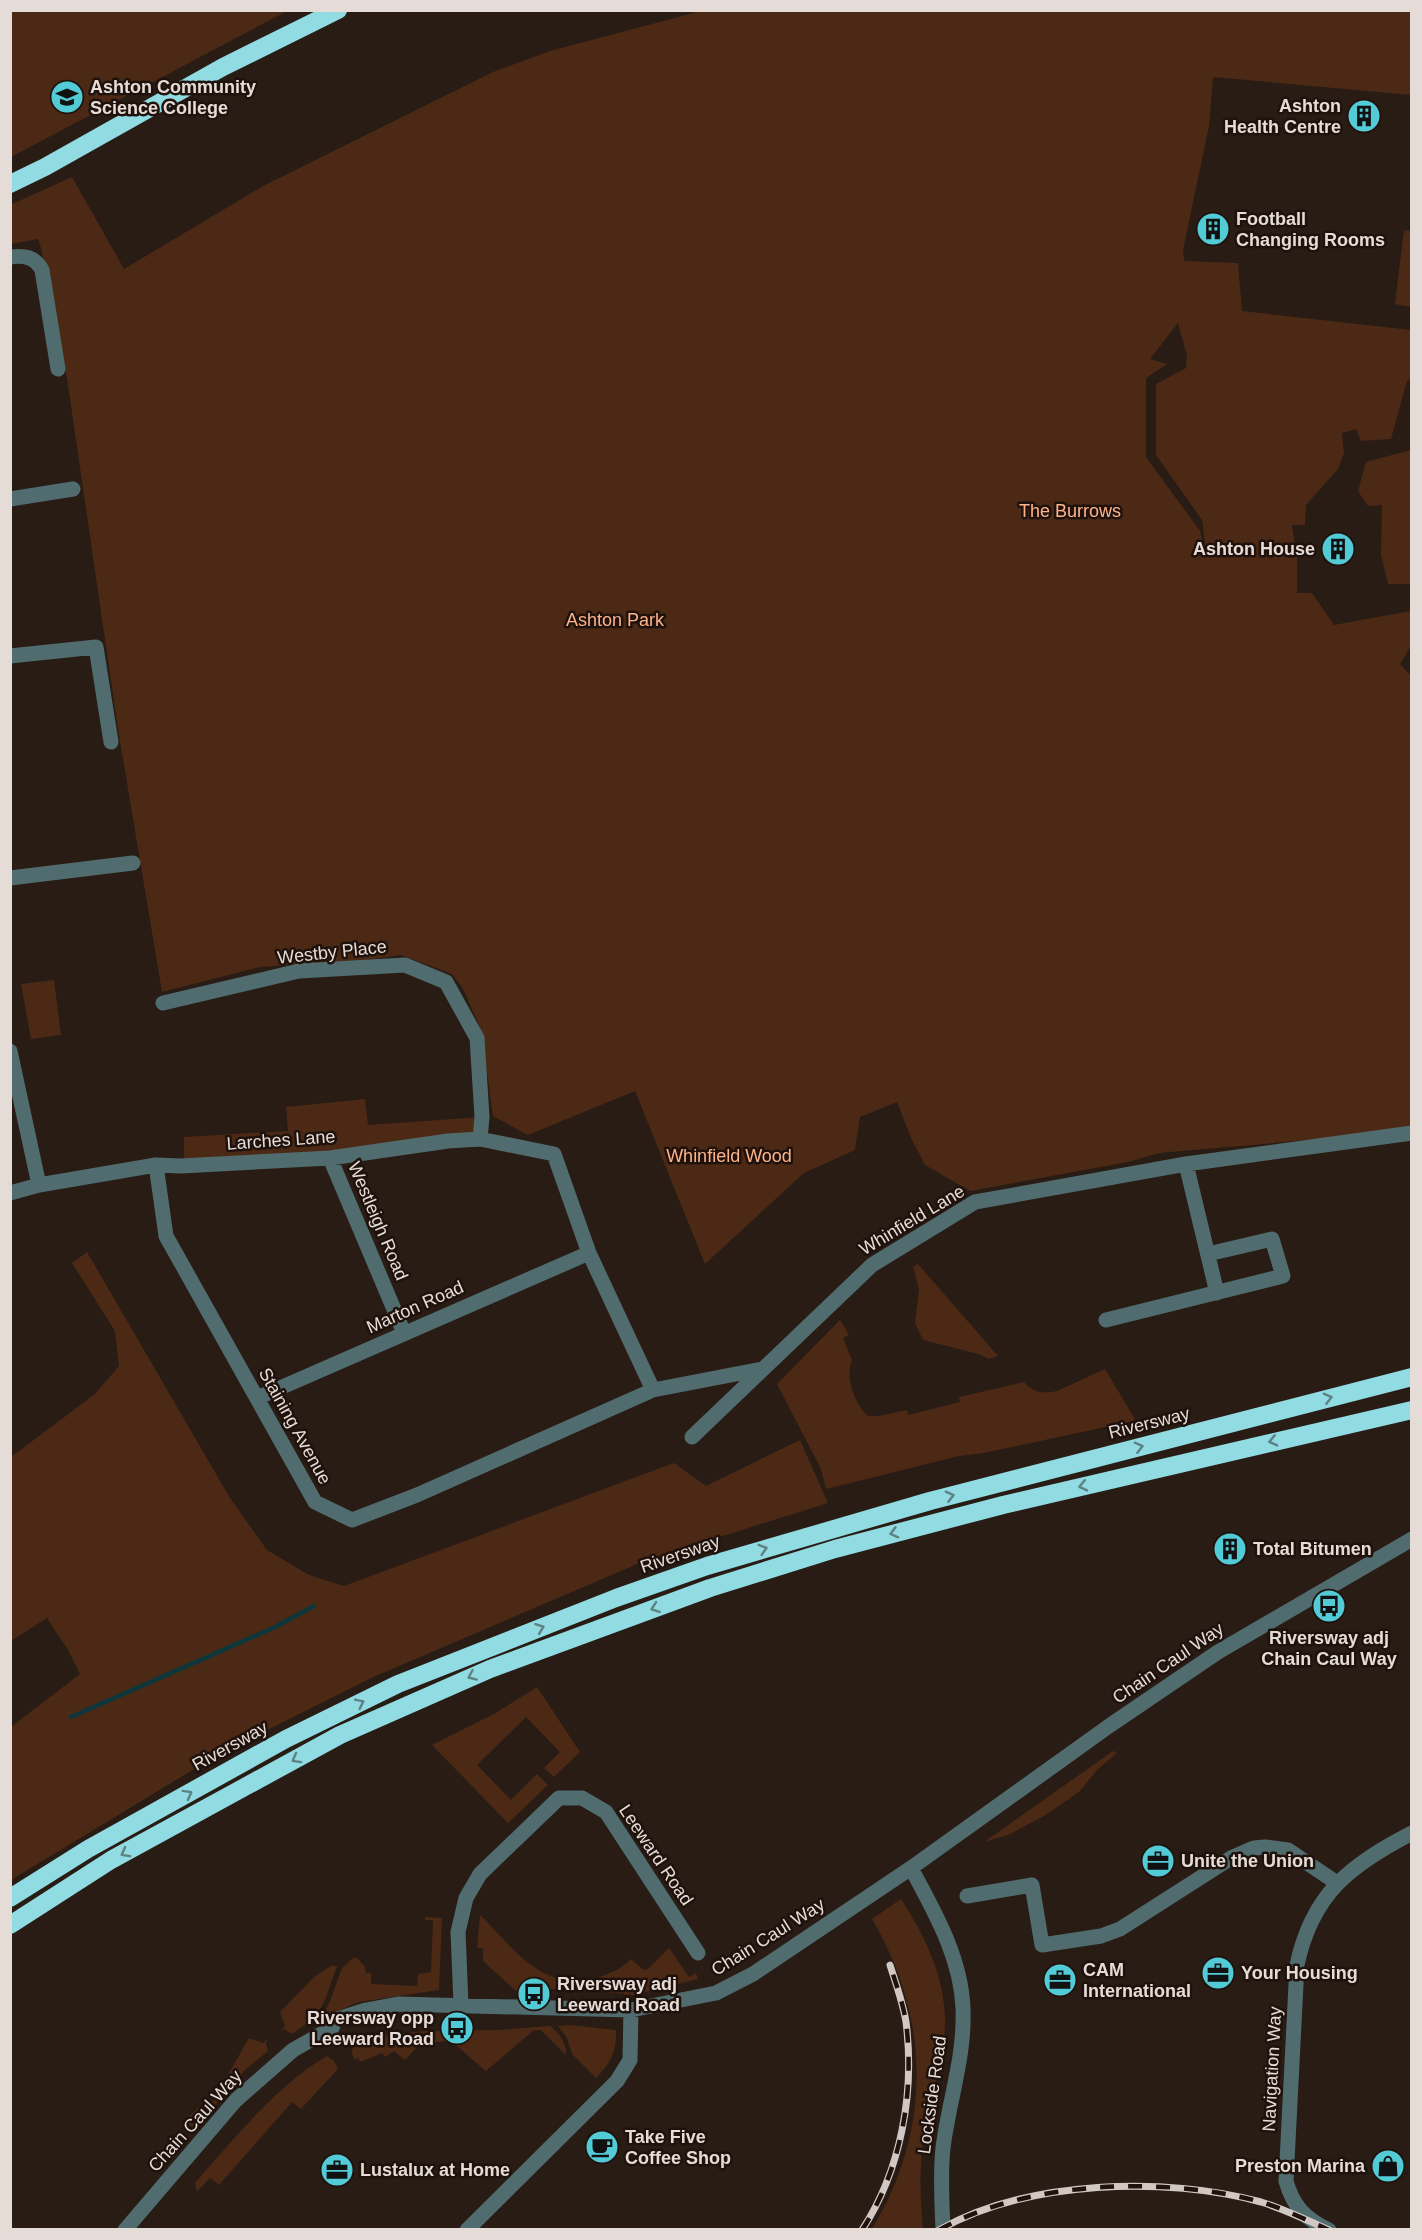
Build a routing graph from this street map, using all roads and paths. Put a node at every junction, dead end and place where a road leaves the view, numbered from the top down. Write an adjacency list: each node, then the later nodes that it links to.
1 (338, 10): 2 (highway)
2 (10, 184)
3 (10, 257): 4 (street)
4 (57, 369)
5 (73, 489): 6 (street)
6 (10, 499)
7 (10, 657): 8 (street)
8 (111, 742)
9 (133, 863): 10 (street)
10 (10, 878)
11 (163, 1003): 14 (street, Westby Place)
12 (10, 1051): 18 (street)
13 (1412, 1132): 16 (street, Whinfield Lane)
14 (480, 1139): 15 (street, Larches Lane); 20 (street, Larches Lane)
15 (330, 1158): 17 (street, Larches Lane); 24 (street, Westleigh Road)
16 (1186, 1164): 21 (street); 25 (street, Whinfield Lane)
17 (156, 1165): 18 (street, Larches Lane); 28 (street, Staining Avenue)
18 (39, 1185): 19 (street, Larches Lane)
19 (10, 1193)
20 (589, 1253): 24 (street, Marton Road); 27 (street)
21 (1208, 1254): 22 (street); 22 (street)
22 (1217, 1293): 23 (street)
23 (1106, 1320)
24 (404, 1333): 28 (street, Marton Road)
25 (762, 1369): 27 (street); 30 (street, Whinfield Lane)
26 (1412, 1377): 36 (highway, Riversway, one-way to 26)
27 (653, 1390): 28 (street, Staining Avenue)
28 (257, 1398)
29 (1412, 1410): 37 (highway, one-way to 37)
30 (692, 1437)
31 (1412, 1539): 33 (street, Chain Caul Way)
32 (1412, 1833): 34 (street, Navigation Way)
33 (911, 1868): 40 (street, Chain Caul Way); 43 (street, Lockside Road)
34 (1337, 1882): 35 (street); 44 (street, Navigation Way)
35 (967, 1896)
36 (10, 1898)
37 (10, 1925)
38 (698, 1953): 39 (street, Leeward Road)
39 (461, 2004): 40 (street, Chain Caul Way); 41 (street, Chain Caul Way)
40 (631, 2010): 42 (street)
41 (125, 2229)
42 (467, 2229)
43 (943, 2229)
44 (1329, 2229)

